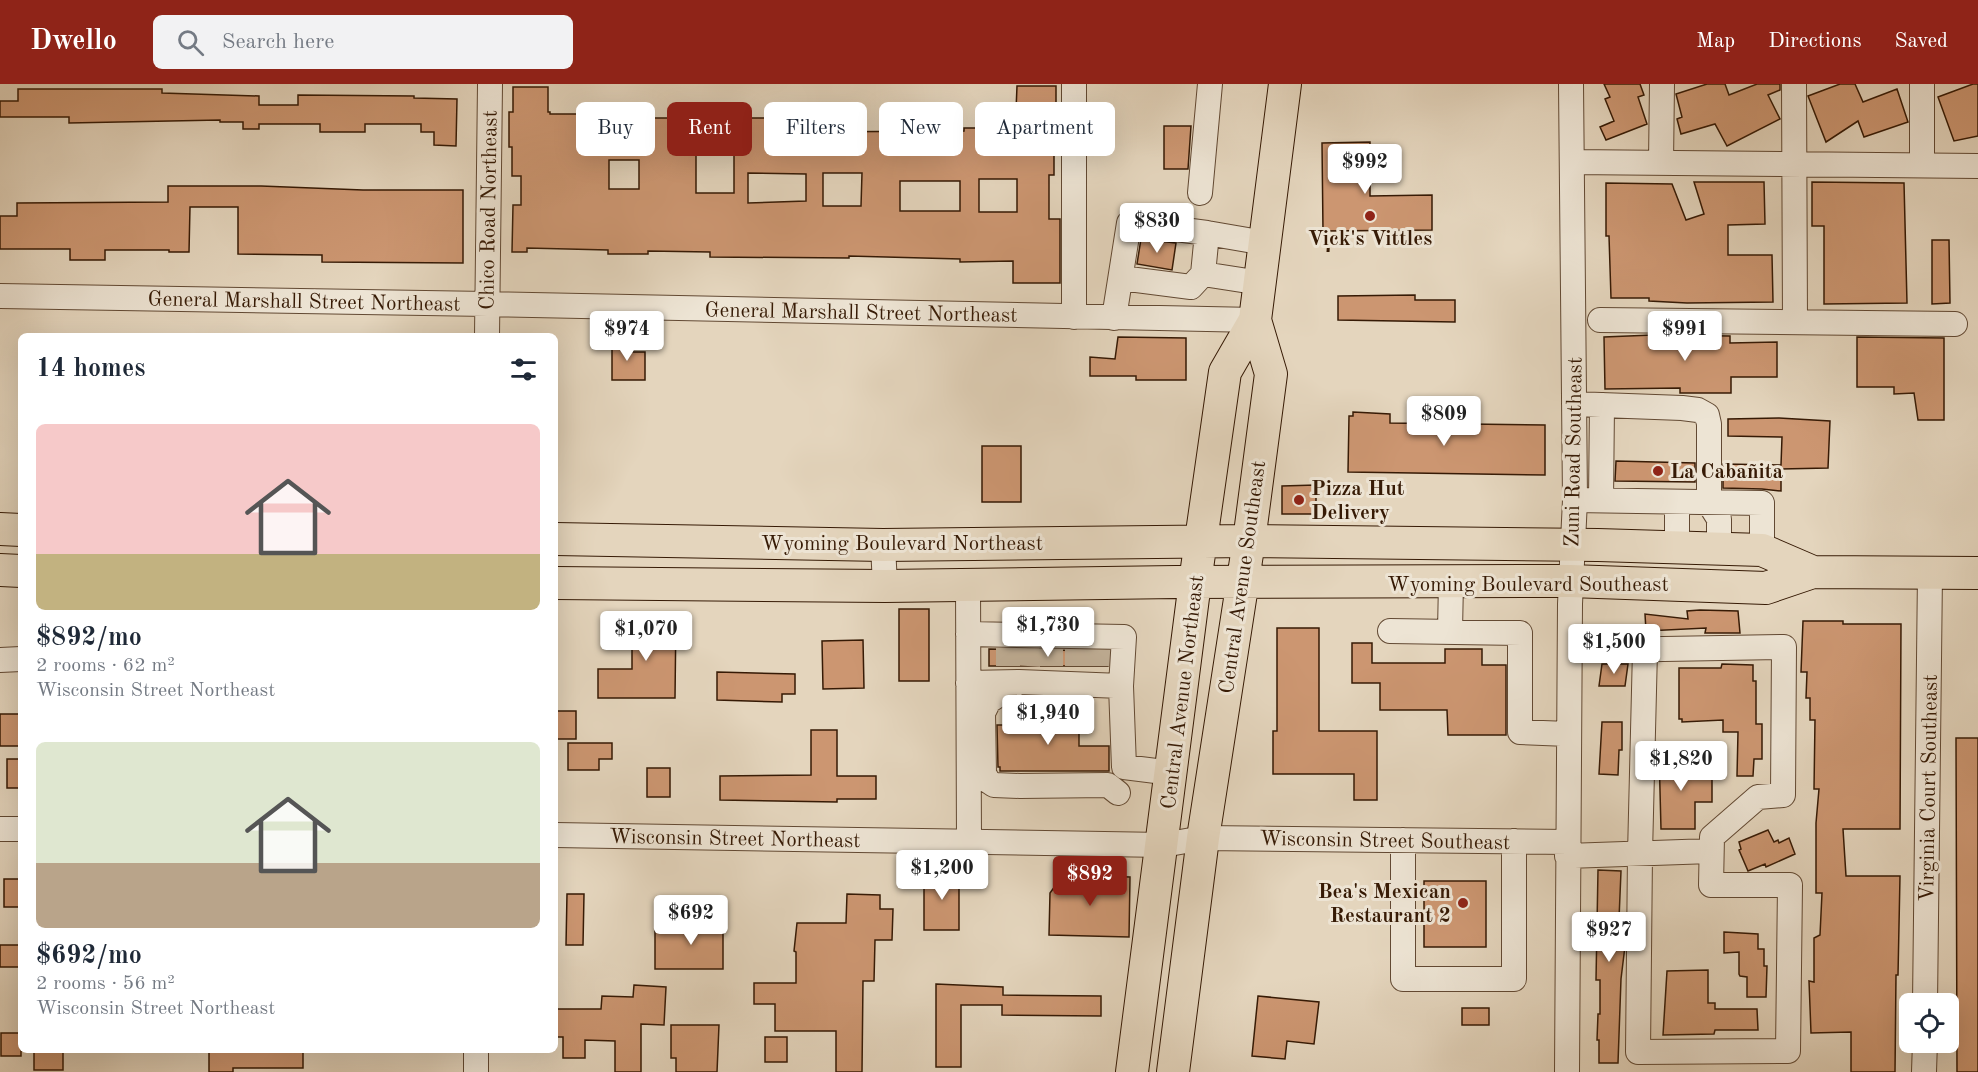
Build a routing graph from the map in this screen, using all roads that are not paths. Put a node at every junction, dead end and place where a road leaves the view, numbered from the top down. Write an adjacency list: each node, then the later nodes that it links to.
1 (490, 84): 21 (street, Chico Road Northeast)
2 (1074, 84): 22 (street)
3 (1210, 84): 14 (street)
4 (1285, 84): 16 (main road, Central Avenue Southeast)
5 (1571, 84): 9 (street, Zuni Road Southeast)
6 (1662, 84): 10 (street)
7 (1794, 84): 11 (street)
8 (1922, 84): 12 (street)
9 (1572, 162): 10 (street); 30 (street, Zuni Road Southeast)
10 (1661, 163): 11 (street)
11 (1794, 164): 12 (street); 27 (street)
12 (1922, 165): 13 (street)
13 (1978, 166)
14 (1200, 193)
15 (1206, 233): 16 (street); 17 (street); 18 (street)
16 (1265, 243): 19 (main road, Central Avenue Southeast)
17 (1122, 272): 18 (street); 23 (street)
18 (1193, 283): 19 (street); 24 (street)
19 (1261, 283): 25 (main road, Central Avenue Southeast)
20 (0, 296): 21 (street, General Marshall Street Northeast)
21 (487, 304): 22 (street, General Marshall Street Northeast); 29 (street, Chico Road Northeast)
22 (1074, 317): 23 (street, General Marshall Street Northeast)
23 (1114, 318): 24 (street, General Marshall Street Northeast)
24 (1190, 318): 25 (street, General Marshall Street Northeast)
25 (1255, 320): 42 (main road, Central Avenue Southeast); 43 (main road, Central Avenue Northeast)
26 (1600, 320): 27 (street)
27 (1795, 322): 28 (street)
28 (1955, 324)
29 (487, 333)
30 (1574, 404): 31 (street); 32 (street, Zuni Road Southeast)
31 (1602, 405): 33 (street); 37 (street)
32 (1575, 451): 33 (street); 34 (street, Zuni Road Southeast)
33 (1602, 451): 35 (street)
34 (1575, 500): 35 (street); 44 (street, Zuni Road Southeast)
35 (1601, 500): 36 (street)
36 (1677, 502): 37 (street); 46 (street)
37 (1709, 503): 47 (street); 48 (street)
38 (0, 529): 39 (main road)
39 (18, 530)
40 (558, 539): 41 (main road, Wyoming Boulevard Northeast)
41 (666, 540): 45 (main road, Wyoming Boulevard Northeast); 49 (main road)
42 (1249, 541): 43 (main road, Wyoming Boulevard Northeast); 44 (main road, Wyoming Boulevard Southeast); 59 (main road, Central Avenue Southeast)
43 (1202, 542): 45 (main road, Wyoming Boulevard Northeast); 56 (main road, Central Avenue Northeast)
44 (1572, 544): 46 (main road, Wyoming Boulevard Southeast); 55 (street, Zuni Road Southeast)
45 (883, 545): 61 (street)
46 (1677, 547): 47 (main road, Wyoming Boulevard Southeast)
47 (1719, 549): 48 (main road, Wyoming Boulevard Southeast)
48 (1762, 550): 52 (main road, Wyoming Boulevard Southeast)
49 (558, 557)
50 (0, 570): 51 (main road)
51 (18, 571)
52 (1813, 572): 53 (main road, Wyoming Boulevard Southeast); 55 (main road, Wyoming Boulevard Southeast)
53 (1930, 573): 54 (main road, Wyoming Boulevard Southeast); 88 (street, Virginia Court Southeast)
54 (1978, 573)
55 (1570, 581): 57 (main road, Wyoming Boulevard Southeast); 72 (street, Zuni Road Southeast)
56 (1195, 582): 59 (main road, Wyoming Boulevard Northeast); 60 (main road, Wyoming Boulevard Northeast); 74 (main road, Central Avenue Northeast)
57 (1451, 582): 59 (main road, Wyoming Boulevard Southeast); 63 (street)
58 (558, 583): 61 (main road, Wyoming Boulevard Northeast)
59 (1241, 583): 80 (main road, Central Avenue Southeast)
60 (968, 584): 61 (main road, Wyoming Boulevard Northeast); 64 (street)
61 (885, 586)
62 (1390, 631): 63 (street)
63 (1450, 631): 72 (street)
64 (968, 634): 69 (street); 71 (street)
65 (1605, 650): 66 (street)
66 (1645, 650): 86 (street); 87 (street)
67 (18, 659): 68 (street)
68 (0, 660)
69 (1028, 660): 70 (street); 70 (street); 71 (street); 75 (street)
70 (1092, 662): 73 (street)
71 (968, 683): 76 (street)
72 (1568, 734): 85 (street, Zuni Road Southeast)
73 (1124, 767): 74 (street); 75 (street)
74 (1172, 772): 84 (main road, Central Avenue Northeast)
75 (1118, 793): 76 (street)
76 (968, 796): 83 (street)
77 (0, 829): 78 (street)
78 (18, 829)
79 (558, 835): 83 (street, Wisconsin Street Northeast)
80 (1203, 838): 81 (street, Wisconsin Street Southeast); 84 (street, Wisconsin Street Northeast); 93 (main road, Central Avenue Southeast)
81 (1403, 840): 82 (street, Wisconsin Street Southeast); 82 (street)
82 (1514, 841): 85 (street, Wisconsin Street Southeast)
83 (969, 842): 84 (street, Wisconsin Street Northeast)
84 (1163, 845): 92 (main road, Central Avenue Northeast)
85 (1567, 849): 87 (street, Wisconsin Street Southeast); 94 (street, Zuni Road Southeast)
86 (1711, 851): 87 (street, Wisconsin Street Southeast); 87 (street)
87 (1640, 854)
88 (1925, 993)
89 (476, 1053): 91 (street)
90 (1924, 1053): 95 (street)
91 (476, 1072)
92 (1132, 1072)
93 (1173, 1072)
94 (1567, 1072)
95 (1924, 1072)

